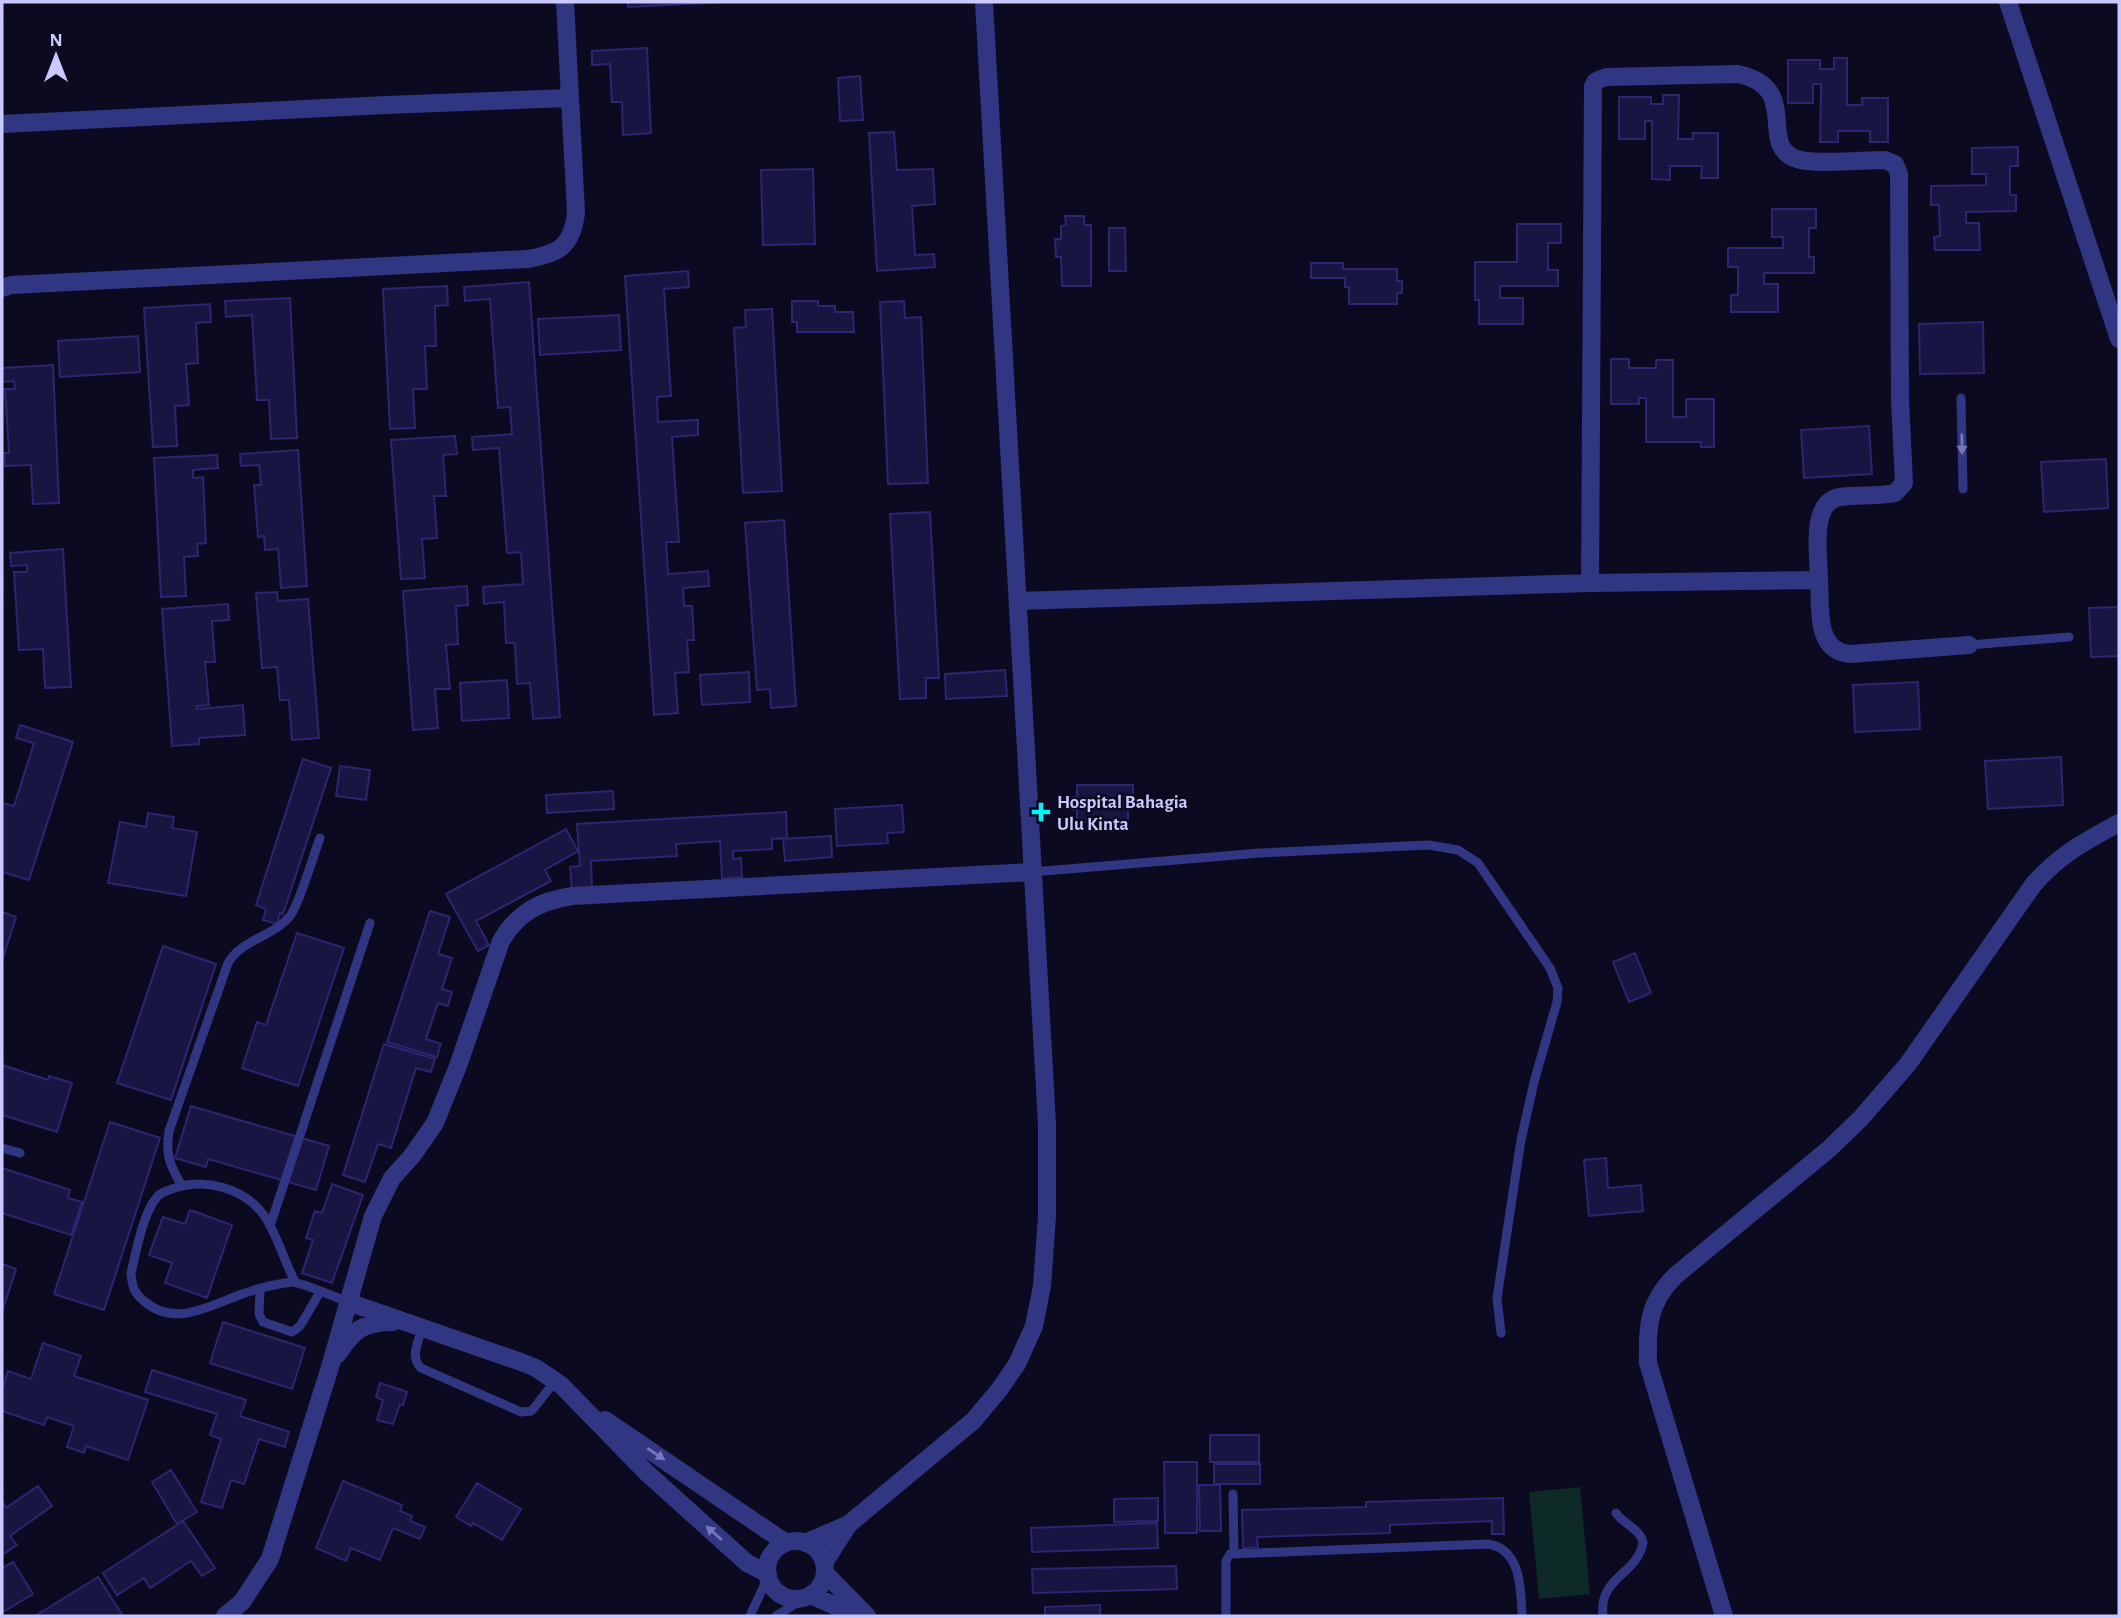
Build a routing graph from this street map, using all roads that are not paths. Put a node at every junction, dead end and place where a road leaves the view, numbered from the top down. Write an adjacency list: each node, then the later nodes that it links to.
1 (565, 2): 4 (street)
2 (984, 2): 12 (street)
3 (2008, 2): 7 (street)
4 (569, 98): 5 (street); 6 (street)
5 (2, 124)
6 (2, 288)
7 (2119, 339)
8 (1961, 398): 9 (lane, one-way to 9)
9 (1963, 489)
10 (1819, 579): 11 (street); 11 (street); 14 (street)
11 (1590, 583): 12 (street)
12 (1018, 601): 17 (street)
13 (2069, 637): 14 (lane)
14 (1969, 645)
15 (2119, 823): 50 (street)
16 (320, 838): 21 (lane)
17 (1032, 872): 26 (street); 29 (lane); 35 (street)
18 (370, 923): 22 (lane)
19 (2, 1147): 20 (lane)
20 (20, 1153)
21 (182, 1186): 22 (lane); 24 (lane)
22 (270, 1226): 23 (lane)
23 (295, 1282): 24 (lane); 25 (lane)
24 (260, 1289): 25 (lane)
25 (320, 1292): 26 (lane)
26 (348, 1302): 27 (street); 30 (street)
27 (403, 1322): 28 (street); 30 (street)
28 (422, 1329): 31 (street); 31 (lane)
29 (1501, 1333)
30 (330, 1367): 42 (street)
31 (555, 1381): 32 (street)
32 (578, 1403): 36 (street, one-way to 36); 40 (street, one-way to 32)
33 (1233, 1494): 38 (lane)
34 (1616, 1513): 49 (lane)
35 (849, 1524): 37 (street); 39 (street)
36 (786, 1543): 37 (street); 40 (street)
37 (805, 1543): 39 (street)
38 (1234, 1553): 47 (lane); 48 (lane)
39 (825, 1568): 41 (street); 46 (street)
40 (768, 1575): 41 (street); 43 (lane)
41 (808, 1596): 44 (lane); 45 (street)
42 (225, 1616)
43 (750, 1616)
44 (776, 1616)
45 (858, 1616)
46 (867, 1616)
47 (1226, 1616)
48 (1522, 1616)
49 (1604, 1616)
50 (1724, 1616)

